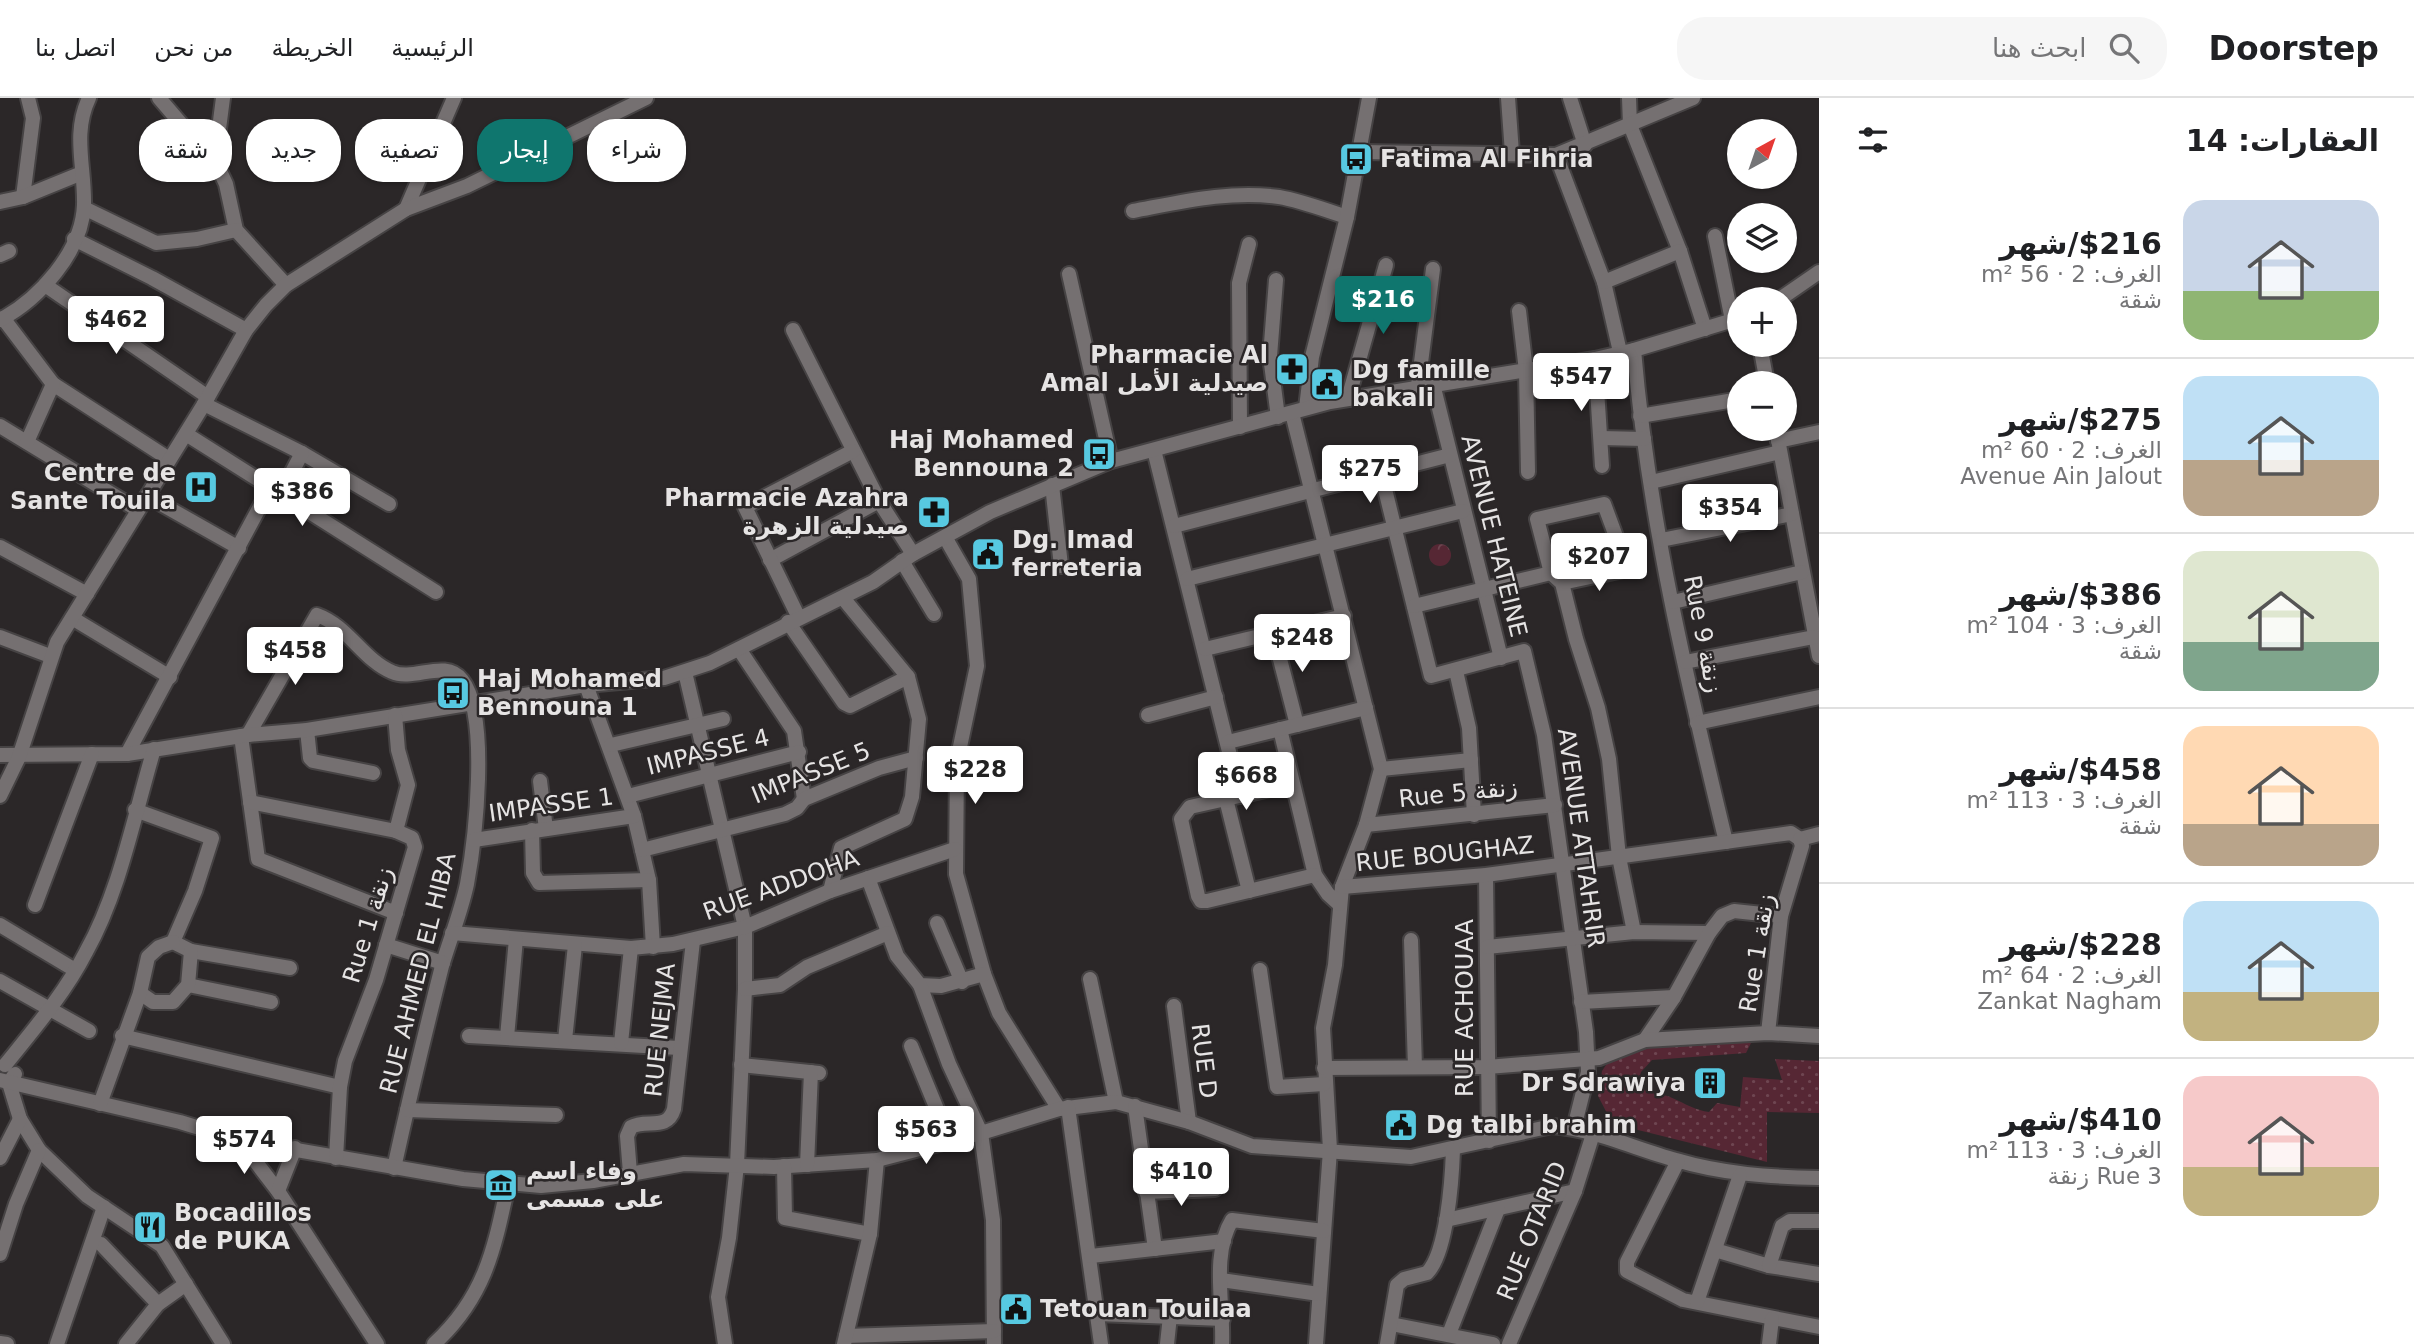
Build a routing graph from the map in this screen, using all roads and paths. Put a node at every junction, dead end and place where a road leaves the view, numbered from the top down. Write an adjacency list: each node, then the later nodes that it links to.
1 (28, 98): 21 (street)
2 (89, 98): 19 (street)
3 (159, 98): 12 (street)
4 (223, 98): 13 (street)
5 (454, 98): 24 (street)
6 (1369, 98): 16 (street)
7 (1507, 98): 17 (street)
8 (1570, 98): 15 (street)
9 (1629, 98): 14 (street)
10 (1693, 98): 14 (street)
11 (637, 99): 24 (street)
12 (177, 119)
13 (220, 119)
14 (1630, 124): 15 (street); 31 (street)
15 (1585, 145): 18 (street)
16 (1361, 152): 17 (street); 26 (street)
17 (1512, 153): 18 (street)
18 (1556, 155): 37 (street, Rue 9 زنقة)
19 (82, 173): 21 (street); 23 (street)
20 (225, 182): 27 (street)
21 (23, 197): 22 (street)
22 (0, 202)
23 (84, 208): 27 (street); 29 (street)
24 (406, 209): 39 (street)
25 (1133, 211): 26 (street)
26 (1348, 217): 57 (street)
27 (236, 230): 39 (street)
28 (1715, 236): 40 (street)
29 (74, 239): 38 (street); 46 (street)
30 (1249, 244): 61 (street)
31 (1680, 251): 37 (street); 45 (street)
32 (1386, 265): 54 (street)
33 (1433, 269): 53 (street)
34 (1819, 272): 41 (street)
35 (1069, 274): 74 (street)
36 (1276, 280): 58 (street)
37 (1604, 282): 48 (street, Rue 9 زنقة)
38 (45, 285): 43 (street); 55 (street)
39 (286, 285): 46 (street)
40 (1728, 287)
41 (1797, 287)
42 (1519, 311): 50 (street)
43 (1, 319): 51 (street)
44 (1727, 322): 45 (street)
45 (1705, 329): 48 (street)
46 (246, 330): 55 (street)
47 (793, 330): 70 (street)
48 (1627, 351): 49 (street); 59 (street, Rue 9 زنقة)
49 (1595, 359): 50 (street); 65 (street)
50 (1526, 371): 52 (street); 76 (street)
51 (53, 384): 68 (street); 73 (street)
52 (1433, 384): 53 (street); 72 (street, AVENUE HATEINE)
53 (1418, 386): 54 (street)
54 (1348, 399): 57 (street)
55 (206, 401): 63 (street); 71 (street)
56 (1727, 401): 59 (street)
57 (1307, 408): 58 (street)
58 (1285, 415): 61 (street); 81 (street)
59 (1640, 416): 66 (street, Rue 9 زنقة)
60 (0, 426): 68 (street)
61 (1240, 427): 69 (street)
62 (1819, 432): 64 (street)
63 (186, 434): 73 (street); 80 (street)
64 (1797, 437)
65 (1601, 438): 66 (street); 75 (street)
66 (1644, 439): 78 (street, Rue 9 زنقة)
67 (1778, 441): 78 (street); 87 (street)
68 (27, 442): 85 (street)
69 (1154, 450): 74 (street); 88 (street)
70 (853, 451): 83 (street); 96 (street)
71 (302, 453): 80 (street); 84 (street)
72 (1450, 455): 77 (street); 86 (street, AVENUE HATEINE)
73 (169, 458): 82 (street)
74 (1111, 461): 79 (street)
75 (1602, 466)
76 (1528, 472)
77 (1381, 473): 81 (street); 89 (street)
78 (1651, 482): 91 (street, Rue 9 زنقة)
79 (1052, 485): 90 (street); 97 (street)
80 (276, 489): 94 (street); 102 (street)
81 (1312, 491): 88 (street); 92 (street)
82 (147, 496): 85 (street); 94 (street)
83 (879, 501): 95 (street); 96 (street)
84 (389, 504)
85 (138, 510): 103 (street)
86 (1463, 511): 89 (street); 101 (street, AVENUE HATEINE)
87 (1791, 514): 91 (street); 98 (street)
88 (1174, 526): 100 (street)
89 (1394, 528): 92 (street); 106 (street)
90 (945, 537): 95 (street); 170 (street)
91 (1661, 540): 105 (street, Rue 9 زنقة)
92 (1326, 545): 100 (street); 108 (street)
93 (0, 547): 103 (street)
94 (239, 548): 122 (street)
95 (908, 558): 104 (street); 107 (street)
96 (769, 559): 110 (street)
97 (1061, 566)
98 (1802, 572): 105 (street); 112 (street)
99 (1557, 578): 99 (street); 101 (street); 172 (street)
100 (1187, 579): 115 (street)
101 (1482, 589): 106 (street); 118 (street, AVENUE HATEINE)
102 (436, 592)
103 (87, 594): 109 (street)
104 (843, 598): 110 (street); 123 (street)
105 (1673, 602): 119 (street, Rue 9 زنقة)
106 (1414, 606): 120 (street, AVENUE ATTAHRIR)
107 (934, 614)
108 (1344, 616): 111 (street); 128 (street)
109 (72, 618): 116 (street); 122 (street)
110 (794, 620): 114 (street); 123 (street)
111 (1273, 632): 115 (street); 133 (street)
112 (1814, 636): 117 (street); 119 (street)
113 (0, 637): 116 (street)
114 (739, 649): 121 (street); 141 (street)
115 (1205, 649): 125 (street)
116 (50, 656): 145 (street)
117 (1819, 656)
118 (1501, 657): 120 (street, AVENUE ATTAHRIR); 158 (street, AVENUE ATTAHRIR)
119 (1685, 662): 132 (street, Rue 9 زنقة)
120 (1456, 671): 147 (street)
121 (685, 672): 124 (street); 134 (street)
122 (170, 677): 143 (street)
123 (908, 677): 146 (street)
124 (586, 685): 127 (street); 139 (street)
125 (1216, 697): 130 (street); 138 (street)
126 (1819, 697): 132 (street)
127 (472, 704): 129 (street); 137 (street); 168 (street, RUE AHMED EL HIBA)
128 (1366, 708): 133 (street); 148 (street)
129 (395, 715): 136 (street); 165 (street)
130 (1148, 715)
131 (723, 719): 134 (street)
132 (1697, 723): 169 (street, Rue 9 زنقة)
133 (1297, 725): 135 (street)
134 (697, 726): 139 (street); 150 (street)
135 (1280, 729): 138 (street); 152 (street)
136 (307, 730): 137 (street); 149 (street)
137 (244, 735): 140 (street); 157 (street)
138 (1228, 742): 155 (street)
139 (611, 745): 154 (street)
140 (154, 749): 143 (street); 159 (street)
141 (799, 751): 150 (street, IMPASSE 4); 156 (street)
142 (92, 754): 143 (street); 145 (street); 182 (street)
143 (127, 754)
144 (0, 755): 145 (street)
145 (19, 757): 153 (street)
146 (916, 758): 156 (street, IMPASSE 5); 179 (street)
147 (1471, 760): 148 (street); 160 (street)
148 (1381, 769): 162 (street)
149 (373, 773)
150 (708, 775): 154 (street, IMPASSE 4); 164 (street)
151 (540, 781): 163 (street)
152 (1292, 784): 155 (street); 174 (street)
153 (0, 796)
154 (628, 796): 161 (street)
155 (1233, 797): 180 (street); 180 (street)
156 (804, 799): 164 (street, IMPASSE 5)
157 (250, 802): 165 (street); 183 (street)
158 (1555, 805): 160 (street, Rue 5 زنقة); 173 (street, AVENUE ATTAHRIR)
159 (135, 810): 196 (street); 205 (street)
160 (1474, 815): 162 (street, Rue 5 زنقة)
161 (634, 816): 163 (street, IMPASSE 1); 171 (street)
162 (1366, 825): 178 (street)
163 (539, 830): 168 (street, IMPASSE 1); 177 (street)
164 (722, 830): 171 (street, IMPASSE 5); 187 (street)
165 (396, 831): 183 (street, Rue 1 زنقة)
166 (1819, 834): 167 (street, RUE BOUGHAZ)
167 (1800, 839): 169 (street, RUE BOUGHAZ); 184 (street, Rue 1 زنقة)
168 (474, 840): 189 (street, RUE AHMED EL HIBA)
169 (1726, 842): 172 (street, RUE BOUGHAZ)
170 (955, 849): 176 (street, RUE ADDOHA); 207 (street)
171 (642, 850): 177 (street)
172 (1619, 858): 173 (street, RUE BOUGHAZ); 188 (street)
173 (1561, 864): 175 (street, RUE BOUGHAZ); 192 (street, AVENUE ATTAHRIR)
174 (1315, 875): 180 (street); 181 (street)
175 (1486, 875): 178 (street, RUE BOUGHAZ); 201 (street, RUE ACHOUAA)
176 (868, 878): 179 (street, RUE ADDOHA); 190 (street)
177 (649, 880): 200 (street)
178 (1342, 887): 181 (street)
179 (830, 891): 187 (street, RUE ADDOHA)
180 (1249, 891)
181 (1339, 904): 235 (street)
182 (35, 905)
183 (396, 913): 197 (street, Rue 1 زنقة)
184 (1780, 916): 191 (street); 221 (street, Rue 1 زنقة)
185 (937, 923): 210 (street)
186 (0, 925): 205 (street)
187 (745, 927): 195 (street, RUE ADDOHA); 213 (street)
188 (1634, 932): 191 (street); 192 (street)
189 (452, 933): 193 (street, RUE ADDOHA); 203 (street, RUE AHMED EL HIBA)
190 (888, 933): 212 (street); 213 (street)
191 (1709, 933): 215 (street)
192 (1573, 937): 201 (street); 217 (street, AVENUE ATTAHRIR)
193 (516, 939): 198 (street, RUE ADDOHA); 225 (street)
194 (1411, 940): 233 (street)
195 (693, 941): 200 (street, RUE ADDOHA); 230 (street, RUE NEJMA)
196 (173, 942): 202 (street); 214 (street)
197 (386, 945): 203 (street); 238 (street, Rue 1 زنقة)
198 (575, 945): 199 (street, RUE ADDOHA); 226 (street)
199 (631, 947): 200 (street, RUE ADDOHA); 228 (street)
200 (653, 947)
201 (1487, 947): 234 (street, RUE ACHOUAA)
202 (191, 951): 204 (street); 211 (street)
203 (443, 963): 243 (street, RUE AHMED EL HIBA)
204 (290, 968)
205 (75, 970): 219 (street)
206 (1260, 970): 237 (street)
207 (984, 974): 210 (street); 242 (street)
208 (1090, 979): 239 (street)
209 (0, 981): 219 (street)
210 (962, 982): 212 (street)
211 (188, 985): 214 (street); 216 (street)
212 (920, 985): 248 (street)
213 (745, 989): 232 (street)
214 (140, 993): 223 (street)
215 (1674, 997): 217 (street); 227 (street)
216 (271, 1002)
217 (1581, 1002): 231 (street, AVENUE ATTAHRIR)
218 (1174, 1006): 246 (street, RUE D)
219 (50, 1007): 220 (street); 236 (street)
220 (89, 1031)
221 (1768, 1033): 224 (street); 227 (street)
222 (469, 1035): 225 (street)
223 (122, 1036): 238 (street); 240 (street)
224 (1819, 1036)
225 (507, 1037): 226 (street)
226 (565, 1040): 228 (street)
227 (1645, 1040): 231 (street)
228 (621, 1043): 230 (street)
229 (911, 1046): 251 (street)
230 (679, 1048): 265 (street, RUE NEJMA)
231 (1588, 1059): 234 (street); 247 (street, AVENUE ATTAHRIR)
232 (741, 1065): 261 (street); 262 (street)
233 (1415, 1067): 234 (street); 235 (street)
234 (1487, 1067): 252 (street, RUE ACHOUAA)
235 (1324, 1068): 237 (street)
236 (6, 1073): 240 (street); 245 (street)
237 (1324, 1084): 255 (street)
238 (340, 1087): 258 (street, Rue 1 زنقة)
239 (1116, 1102): 241 (street); 242 (street)
240 (100, 1104): 250 (street)
241 (1135, 1106): 246 (street); 272 (street)
242 (1063, 1108): 248 (street); 284 (street)
243 (407, 1110): 244 (street); 264 (street, RUE AHMED EL HIBA)
244 (555, 1115)
245 (20, 1119): 254 (street); 257 (street)
246 (1189, 1122): 255 (street)
247 (1574, 1128): 249 (street); 252 (street)
248 (981, 1133): 251 (street); 299 (street)
249 (1593, 1134): 260 (street); 271 (street, RUE OTARID)
250 (239, 1140): 253 (street); 270 (street)
251 (950, 1141): 259 (street)
252 (1489, 1141): 256 (street)
253 (295, 1147): 258 (street); 270 (street)
254 (39, 1150): 273 (street); 283 (street)
255 (1330, 1150): 256 (street); 277 (street)
256 (1453, 1150): 275 (street)
257 (0, 1158)
258 (336, 1158): 264 (street)
259 (877, 1160): 262 (street); 278 (street)
260 (1678, 1161): 266 (street); 290 (street)
261 (737, 1165): 263 (street); 265 (street); 308 (street)
262 (807, 1165): 263 (street)
263 (784, 1166): 278 (street)
264 (394, 1168): 268 (street)
265 (630, 1172): 268 (street)
266 (1740, 1175): 267 (street); 282 (street)
267 (1819, 1178)
268 (508, 1185): 307 (street)
269 (1216, 1189): 272 (street)
270 (278, 1191): 306 (street)
271 (1575, 1191): 274 (street); 315 (street, RUE OTARID)
272 (1146, 1192): 281 (street)
273 (104, 1208): 288 (street); 303 (street)
274 (1498, 1209): 275 (street); 298 (street)
275 (1446, 1220): 296 (street)
276 (1819, 1221): 285 (street)
277 (1324, 1231): 279 (street); 289 (street)
278 (870, 1234): 300 (street)
279 (1224, 1241): 281 (street); 287 (street)
280 (101, 1244): 291 (street)
281 (1155, 1249): 284 (street)
282 (1715, 1250): 285 (street); 290 (street)
283 (0, 1254)
284 (1091, 1256): 292 (street)
285 (1769, 1266): 286 (street)
286 (1819, 1274)
287 (1221, 1280): 289 (street); 294 (street)
288 (186, 1284): 291 (street); 305 (street)
289 (1319, 1294): 312 (street)
290 (1697, 1302): 295 (street)
291 (158, 1304): 304 (street)
292 (1098, 1314): 293 (street); 309 (street)
293 (1170, 1316): 294 (street); 310 (street)
294 (1223, 1319): 311 (street)
295 (1772, 1319): 297 (street); 316 (street)
296 (1391, 1324): 298 (street); 313 (street)
297 (1819, 1327)
298 (1449, 1334): 314 (street)
299 (994, 1338): 300 (street)
300 (845, 1340)
301 (0, 1343): 302 (street)
302 (7, 1344)
303 (57, 1344)
304 (126, 1344)
305 (223, 1344)
306 (377, 1344)
307 (434, 1344)
308 (725, 1344)
309 (1101, 1344)
310 (1167, 1344)
311 (1222, 1344)
312 (1316, 1344)
313 (1387, 1344)
314 (1493, 1344)
315 (1509, 1344)
316 (1769, 1344)

